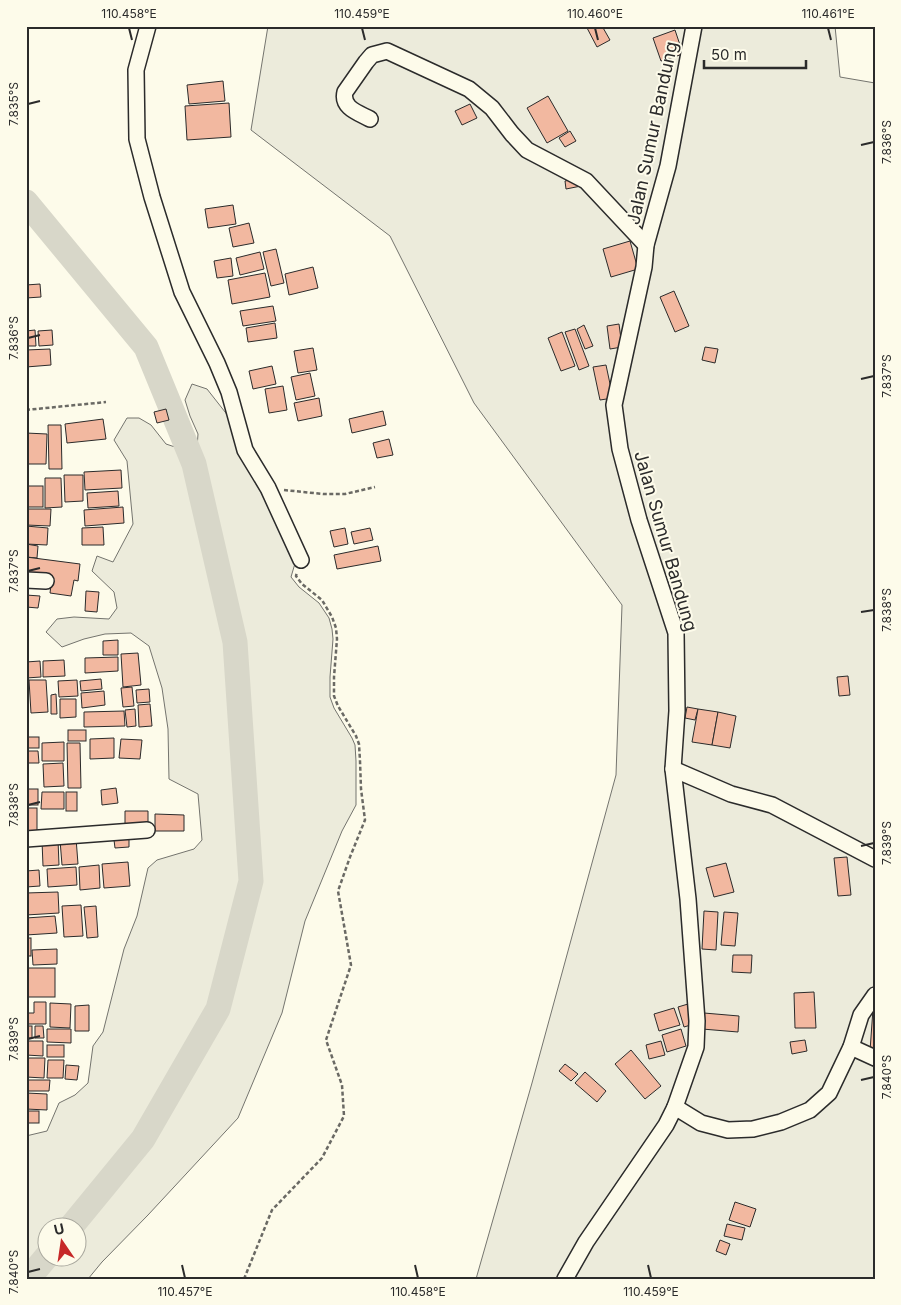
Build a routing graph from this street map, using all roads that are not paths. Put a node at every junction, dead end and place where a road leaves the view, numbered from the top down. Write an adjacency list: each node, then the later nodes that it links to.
1 (148, 26): 5 (street)
2 (694, 26): 4 (street, Jalan Sumur Bandung)
3 (370, 119): 4 (street)
4 (646, 245): 8 (street, Jalan Sumur Bandung)
5 (300, 560)
6 (26, 580): 7 (street)
7 (46, 581)
8 (672, 769): 11 (street); 15 (street, Jalan Sumur Bandung)
9 (147, 830): 10 (street)
10 (26, 839)
11 (875, 859)
12 (875, 995): 13 (street)
13 (851, 1047): 14 (street); 15 (street)
14 (875, 1058)
15 (675, 1107): 16 (street, Jalan Sumur Bandung)
16 (565, 1279)

